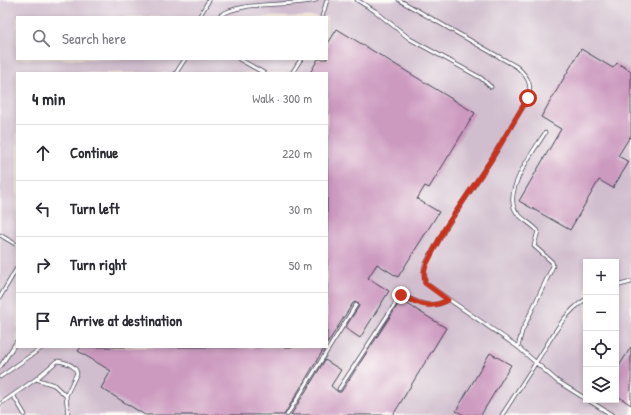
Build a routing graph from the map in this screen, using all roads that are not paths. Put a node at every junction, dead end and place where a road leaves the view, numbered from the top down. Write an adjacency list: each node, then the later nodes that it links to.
1 (209, 0): 6 (lane)
2 (316, 0): 7 (lane)
3 (327, 0): 8 (lane)
4 (358, 0): 15 (lane)
5 (399, 0): 23 (lane)
6 (200, 16)
7 (219, 16)
8 (322, 16)
9 (184, 60): 12 (lane)
10 (242, 60): 13 (lane)
11 (300, 60): 14 (lane)
12 (177, 72)
13 (262, 72)
14 (293, 72)
15 (491, 88)
16 (545, 134): 27 (lane)
17 (0, 235): 18 (lane)
18 (16, 244)
19 (16, 270): 22 (lane)
20 (631, 282): 21 (lane)
21 (619, 285)
22 (0, 297)
23 (448, 300): 27 (lane); 33 (lane)
24 (583, 301): 29 (lane)
25 (356, 305): 41 (lane)
26 (16, 343): 30 (lane)
27 (518, 347): 29 (lane)
28 (42, 348): 31 (lane)
29 (536, 363): 36 (lane); 42 (lane)
30 (0, 368)
31 (0, 377)
32 (36, 379): 34 (lane); 35 (lane); 35 (lane)
33 (339, 389)
34 (13, 395): 38 (lane); 39 (lane)
35 (66, 396): 40 (lane)
36 (583, 397)
37 (592, 403): 43 (lane)
38 (0, 404)
39 (25, 415)
40 (67, 415)
41 (287, 415)
42 (502, 415)
43 (612, 415)

